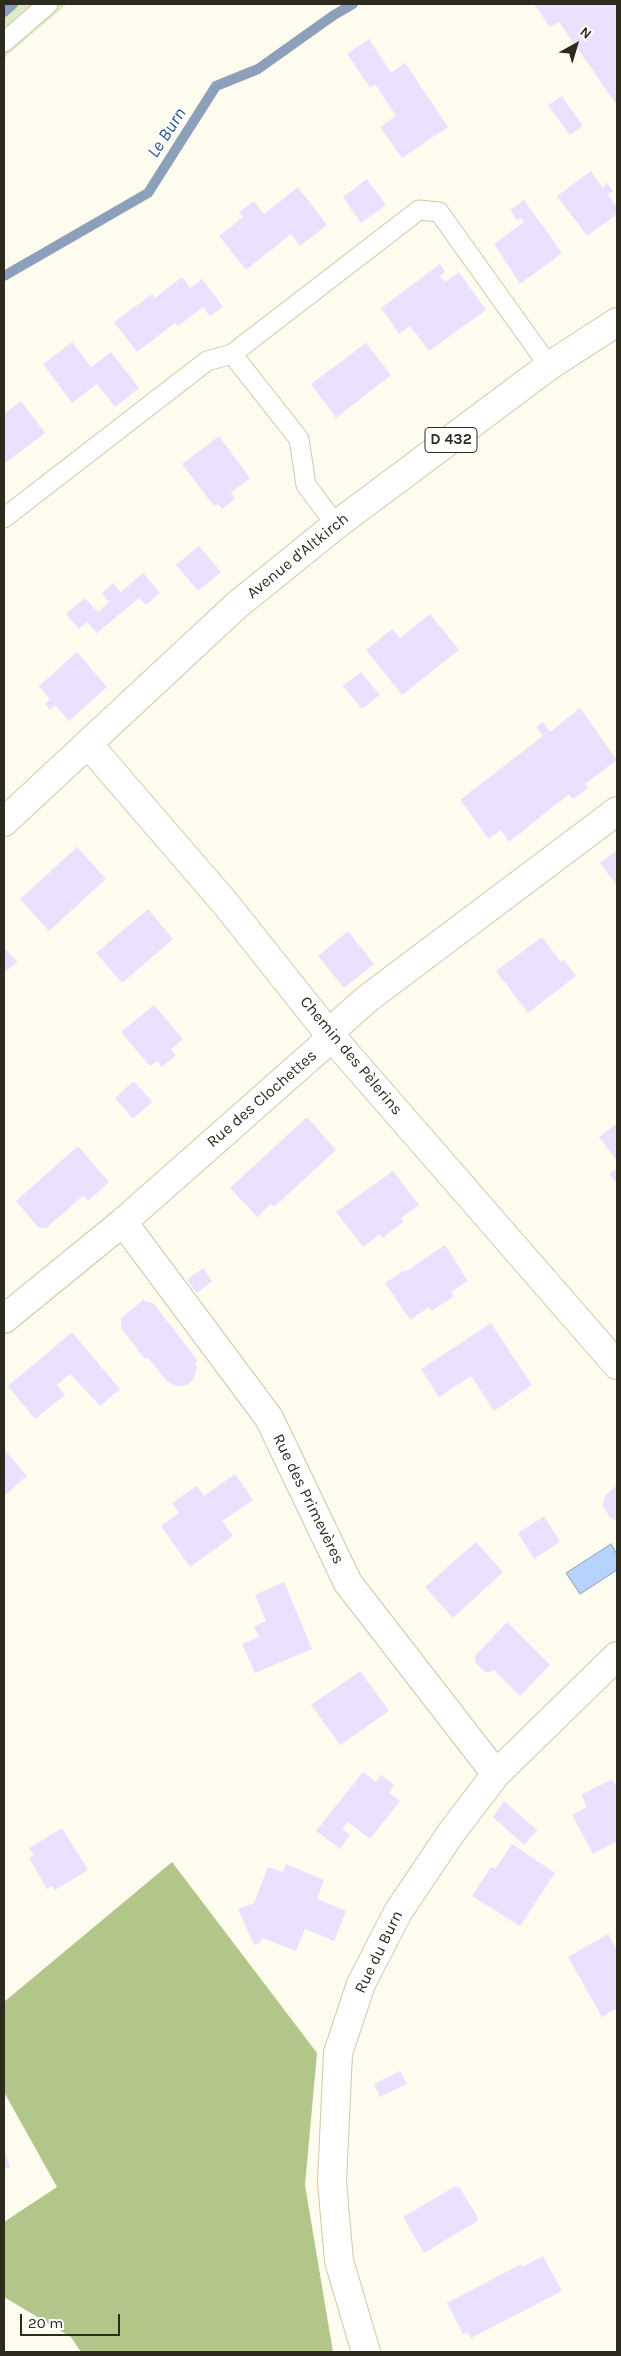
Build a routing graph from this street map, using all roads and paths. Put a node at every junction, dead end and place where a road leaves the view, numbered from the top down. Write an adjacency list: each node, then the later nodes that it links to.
1 (48, 4): 2 (lane)
2 (4, 42)
3 (617, 322): 5 (street, Avenue d'Altkirch / D 432)
4 (232, 354): 5 (lane); 6 (lane); 7 (lane)
5 (549, 366): 7 (street, Avenue d'Altkirch / D 432)
6 (4, 518)
7 (336, 525): 8 (street, Avenue d'Altkirch / D 432)
8 (88, 744): 10 (street, Avenue d'Altkirch / D 432); 11 (street, Chemin des Pèlerins)
9 (617, 810): 11 (street, Rue des Clochettes)
10 (4, 822)
11 (330, 1035): 12 (street, Rue des Clochettes); 14 (street, Chemin des Pèlerins)
12 (123, 1222): 13 (street, Rue des Clochettes); 16 (street, Rue des Primevères)
13 (4, 1318)
14 (617, 1365)
15 (617, 1656): 16 (street, Rue du Burn)
16 (496, 1774): 17 (street, Rue du Burn)
17 (366, 2352)

